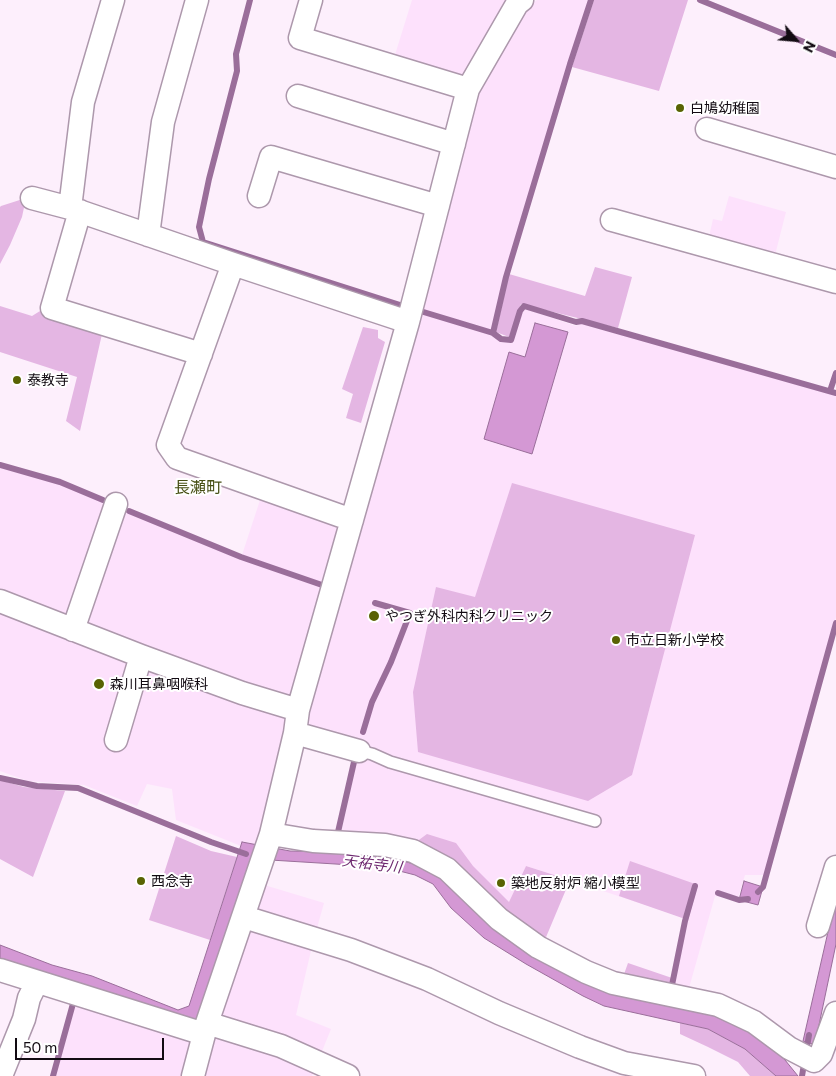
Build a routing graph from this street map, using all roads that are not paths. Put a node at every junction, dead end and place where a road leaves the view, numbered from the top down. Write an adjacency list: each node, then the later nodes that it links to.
1 (113, 0): 13 (street)
2 (197, 0): 15 (street)
3 (310, 0): 5 (street)
4 (514, 1): 5 (street)
5 (468, 89): 8 (street)
6 (298, 96): 8 (street)
7 (707, 128): 9 (street)
8 (454, 144): 12 (street)
9 (836, 167)
10 (259, 196): 12 (street)
11 (32, 198): 13 (street)
12 (438, 206): 18 (street)
13 (75, 209): 15 (street); 19 (street)
14 (612, 220): 17 (street)
15 (148, 235): 16 (street)
16 (233, 264): 18 (street); 19 (street)
17 (836, 282)
18 (410, 312): 21 (street)
19 (201, 354): 21 (street)
20 (116, 504): 23 (street)
21 (352, 520): 25 (street)
22 (0, 601): 23 (street)
23 (73, 630): 24 (street)
24 (140, 656): 25 (street); 27 (street)
25 (298, 710): 26 (street)
26 (295, 733): 28 (street); 30 (street)
27 (116, 740)
28 (359, 750): 29 (lane)
29 (595, 821)
30 (267, 847): 33 (street); 37 (street)
31 (836, 867): 32 (street)
32 (831, 905): 34 (street)
33 (244, 917): 38 (street); 42 (street)
34 (818, 926)
35 (0, 970): 36 (street)
36 (37, 982): 38 (street); 39 (street)
37 (836, 1013)
38 (206, 1029): 40 (street); 41 (street)
39 (2, 1076)
40 (193, 1076)
41 (348, 1076)
42 (694, 1076)

